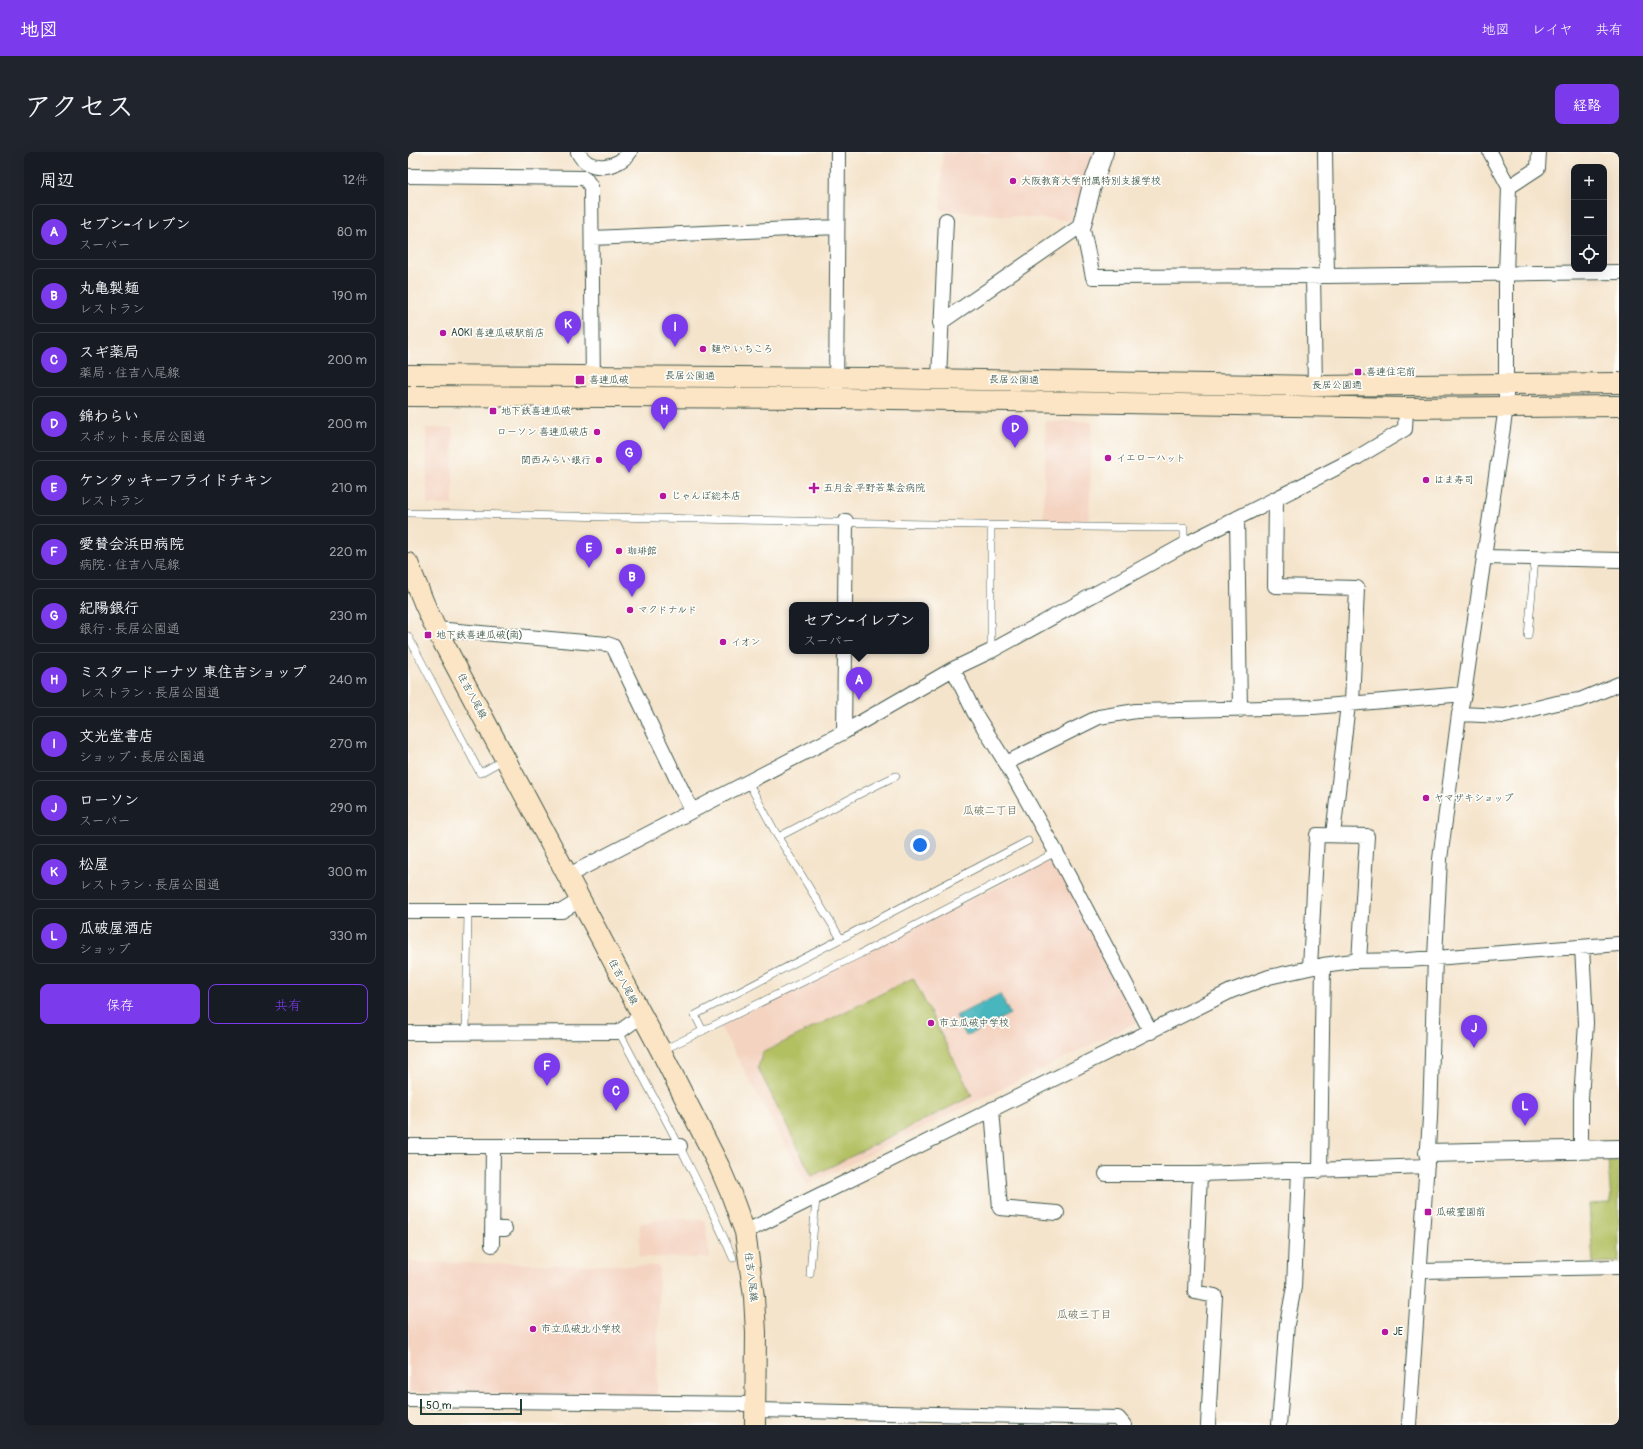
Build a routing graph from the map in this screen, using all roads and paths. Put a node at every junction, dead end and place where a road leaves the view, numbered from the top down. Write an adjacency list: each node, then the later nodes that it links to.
1 (578, 152): 8 (street)
2 (630, 152): 8 (street)
3 (838, 152): 14 (street)
4 (1104, 152): 13 (street)
5 (1325, 152): 19 (street)
6 (1490, 152): 11 (street)
7 (1539, 152): 11 (street)
8 (588, 163): 10 (street)
9 (408, 176): 10 (street)
10 (584, 178): 15 (street)
11 (1509, 187): 17 (street)
12 (946, 220): 20 (street)
13 (1082, 225): 18 (street); 20 (street)
14 (837, 227): 15 (street); 23 (street)
15 (593, 238): 22 (street)
16 (1619, 272): 17 (street)
17 (1506, 274): 19 (street); 26 (street)
18 (1313, 276): 19 (street); 27 (street)
19 (1328, 276)
20 (940, 323): 24 (street)
21 (408, 375): 22 (main road, 長居公園通)
22 (593, 376): 23 (main road, 長居公園通); 29 (street)
23 (836, 378): 24 (main road, 長居公園通); 30 (street)
24 (938, 379): 27 (main road, 長居公園通)
25 (1619, 383): 26 (main road, 長居公園通)
26 (1507, 384): 27 (main road, 長居公園通); 32 (street)
27 (1315, 386)
28 (408, 396): 29 (main road)
29 (594, 397): 30 (main road)
30 (836, 398): 33 (main road)
31 (1619, 406): 32 (main road)
32 (1506, 407): 33 (main road); 40 (street)
33 (1406, 408): 34 (street)
34 (1276, 499): 36 (street); 53 (street)
35 (408, 513): 37 (lane)
36 (1237, 518): 39 (street); 54 (street)
37 (846, 521): 38 (lane); 44 (street)
38 (991, 526): 39 (lane); 48 (lane)
39 (1184, 546): 48 (street)
40 (1484, 557): 41 (street); 52 (street)
41 (1535, 558): 42 (street); 47 (lane)
42 (1619, 560)
43 (408, 563): 45 (main road, 住吉八尾線)
44 (845, 602)
45 (436, 629): 57 (main road, 住吉八尾線); 61 (street)
46 (408, 636): 57 (lane)
47 (1528, 636)
48 (991, 651): 50 (street)
49 (845, 654): 56 (street)
50 (953, 669): 56 (street); 58 (street)
51 (1619, 684): 55 (street)
52 (1464, 694): 53 (street); 55 (street)
53 (1350, 704): 54 (street); 62 (street)
54 (1240, 710): 58 (street)
55 (1459, 714): 73 (street)
56 (844, 732): 60 (street)
57 (505, 759): 66 (main road, 住吉八尾線)
58 (1006, 763): 65 (street)
59 (896, 776): 63 (lane)
60 (748, 782): 61 (street); 63 (lane)
61 (692, 811): 66 (street)
62 (1333, 835): 74 (street); 75 (street)
63 (778, 837): 70 (lane)
64 (1028, 841): 70 (lane)
65 (1056, 852): 77 (lane); 80 (street)
66 (567, 876): 67 (main road, 住吉八尾線)
67 (580, 900): 69 (street); 76 (main road, 住吉八尾線)
68 (408, 911): 69 (street)
69 (468, 911): 78 (lane)
70 (841, 939): 77 (lane)
71 (1619, 944): 72 (street)
72 (1582, 947): 73 (street); 88 (street)
73 (1435, 957): 74 (street); 89 (street)
74 (1359, 961): 75 (street)
75 (1317, 966): 80 (street); 90 (street)
76 (641, 1016): 79 (street); 82 (main road, 住吉八尾線)
77 (703, 1031): 82 (lane)
78 (466, 1032): 79 (street); 81 (street)
79 (618, 1032): 86 (lane)
80 (1151, 1032): 83 (street)
81 (408, 1033)
82 (661, 1051): 96 (main road, 住吉八尾線)
83 (992, 1109): 94 (street); 95 (street)
84 (408, 1146): 85 (street)
85 (493, 1146): 86 (street); 97 (street)
86 (680, 1146): 98 (lane)
87 (1619, 1149): 88 (street)
88 (1581, 1150): 89 (street)
89 (1427, 1160): 90 (street); 100 (street)
90 (1320, 1170): 91 (street)
91 (1299, 1171): 93 (street); 106 (street)
92 (1106, 1174): 93 (street)
93 (1200, 1174): 105 (street)
94 (816, 1197): 96 (street); 101 (lane)
95 (1057, 1213)
96 (745, 1232): 103 (main road, 住吉八尾線)
97 (492, 1245)
98 (733, 1258)
99 (1619, 1267): 100 (street)
100 (1421, 1271): 107 (street)
101 (810, 1274)
102 (408, 1400): 103 (street)
103 (755, 1413): 104 (street)
104 (1124, 1425)
105 (1208, 1425)
106 (1278, 1425)
107 (1409, 1425)

